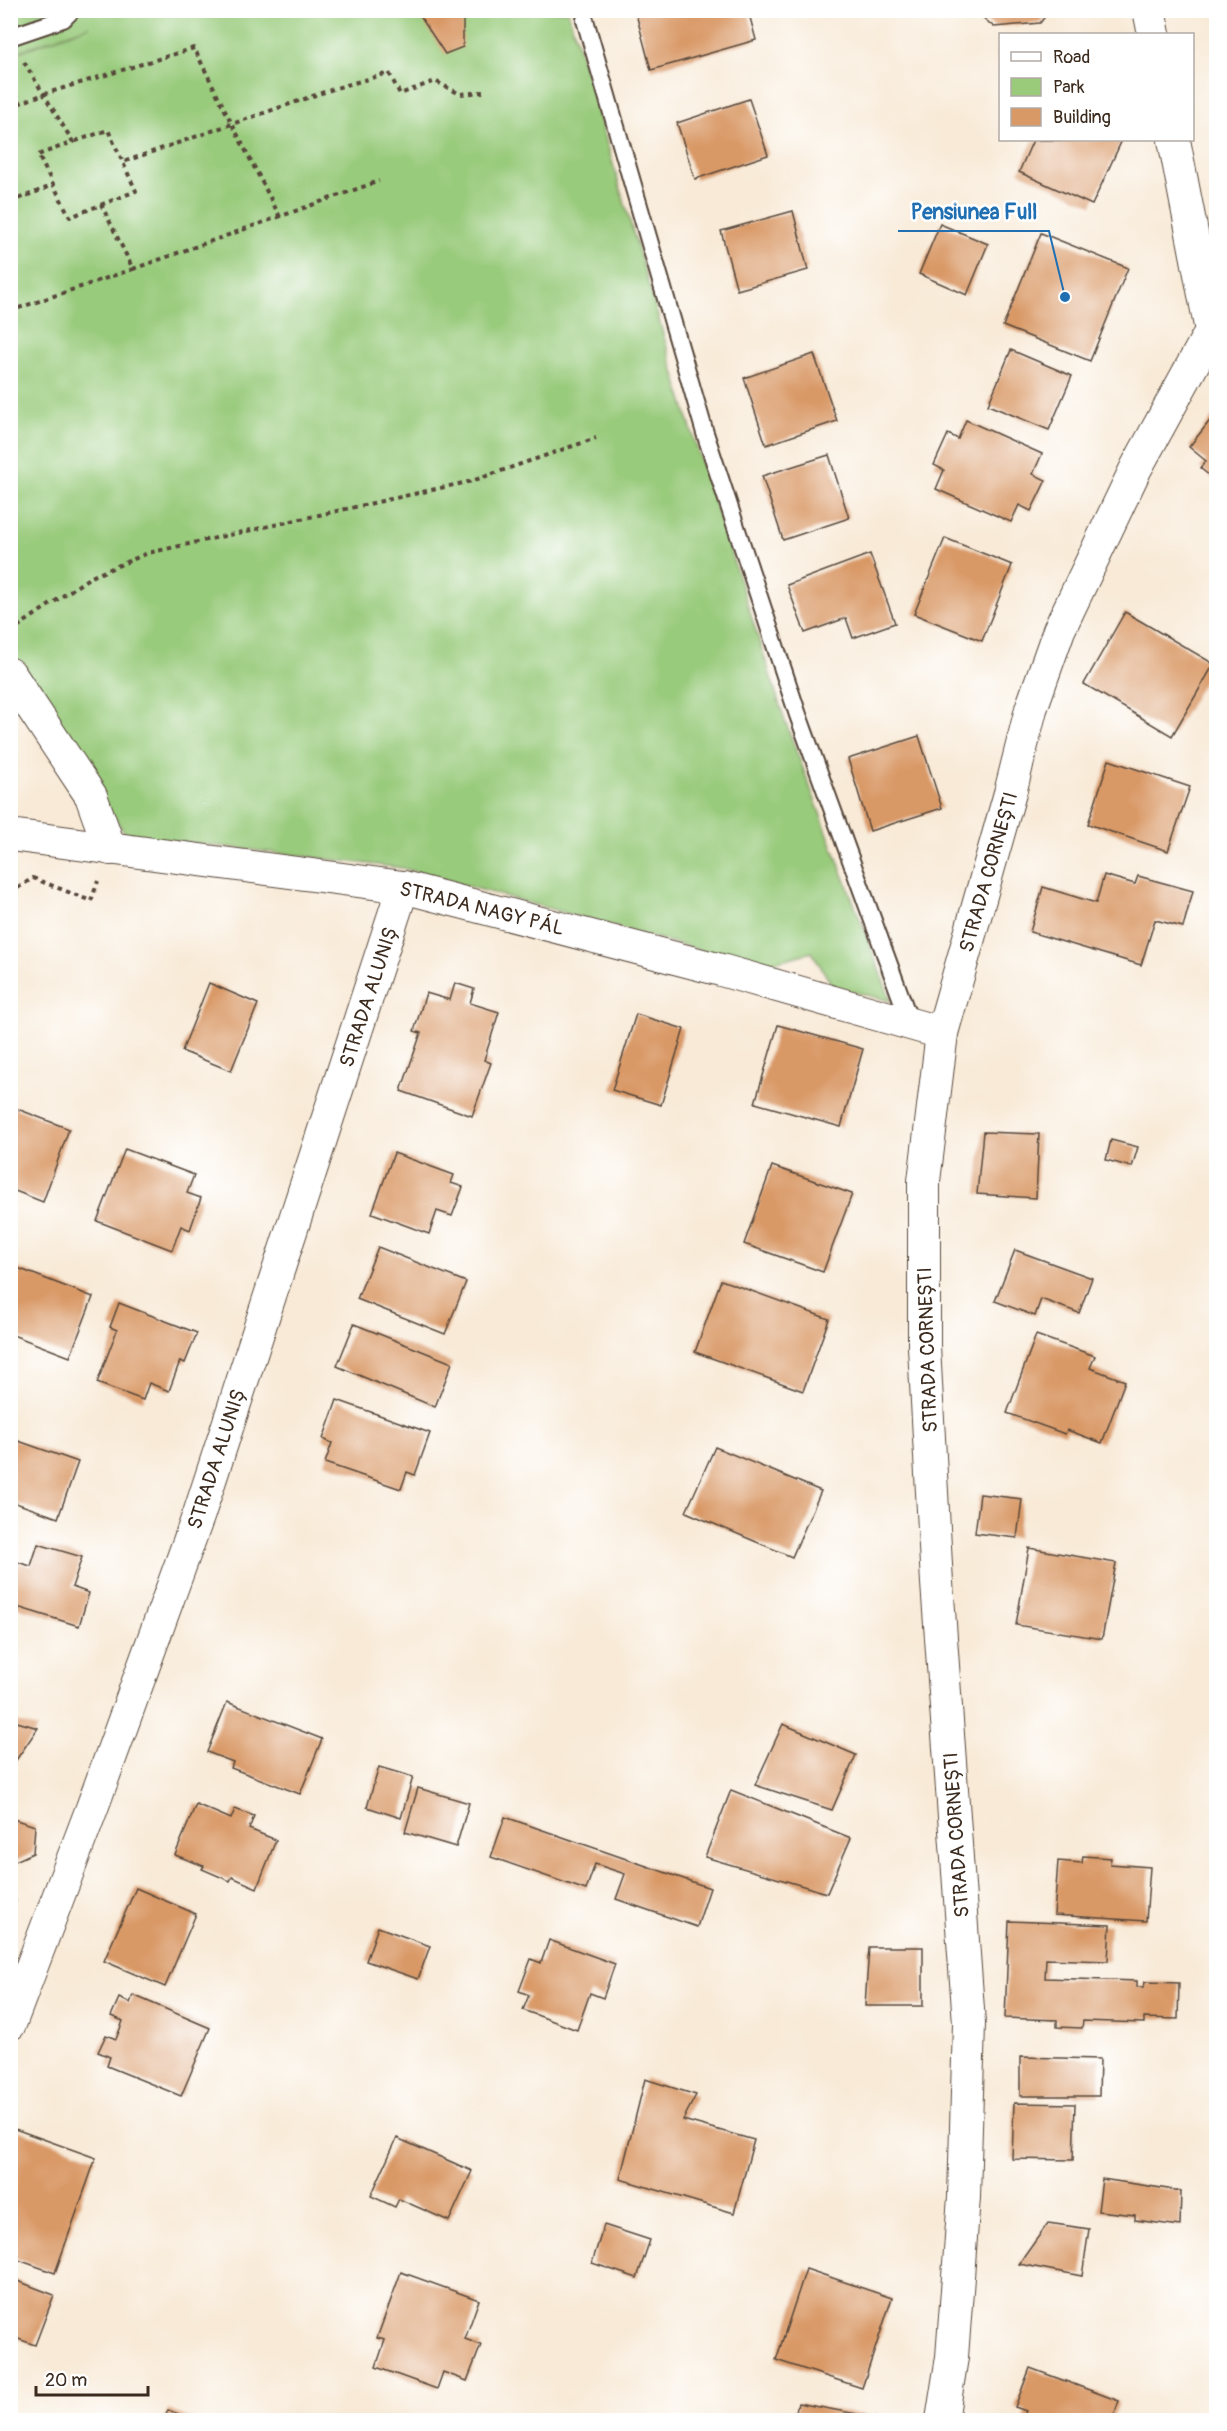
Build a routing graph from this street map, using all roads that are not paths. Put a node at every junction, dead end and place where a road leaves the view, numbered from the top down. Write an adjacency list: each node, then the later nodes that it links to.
1 (72, 10): 5 (lane)
2 (1149, 10): 4 (street)
3 (585, 20): 12 (lane)
4 (1154, 33)
5 (11, 37)
6 (1174, 141): 7 (street, STRADA CORNEȘTI)
7 (1214, 327): 13 (street, STRADA CORNEȘTI)
8 (10, 674): 10 (street)
9 (10, 835): 10 (street, STRADA NAGY PÁL)
10 (110, 849): 11 (street, STRADA NAGY PÁL)
11 (403, 887): 12 (street, STRADA NAGY PÁL); 14 (street, STRADA ALUNIȘ)
12 (911, 1025): 13 (street, STRADA NAGY PÁL)
13 (942, 1033): 15 (street, STRADA CORNEȘTI)
14 (10, 2024)
15 (942, 2421)

